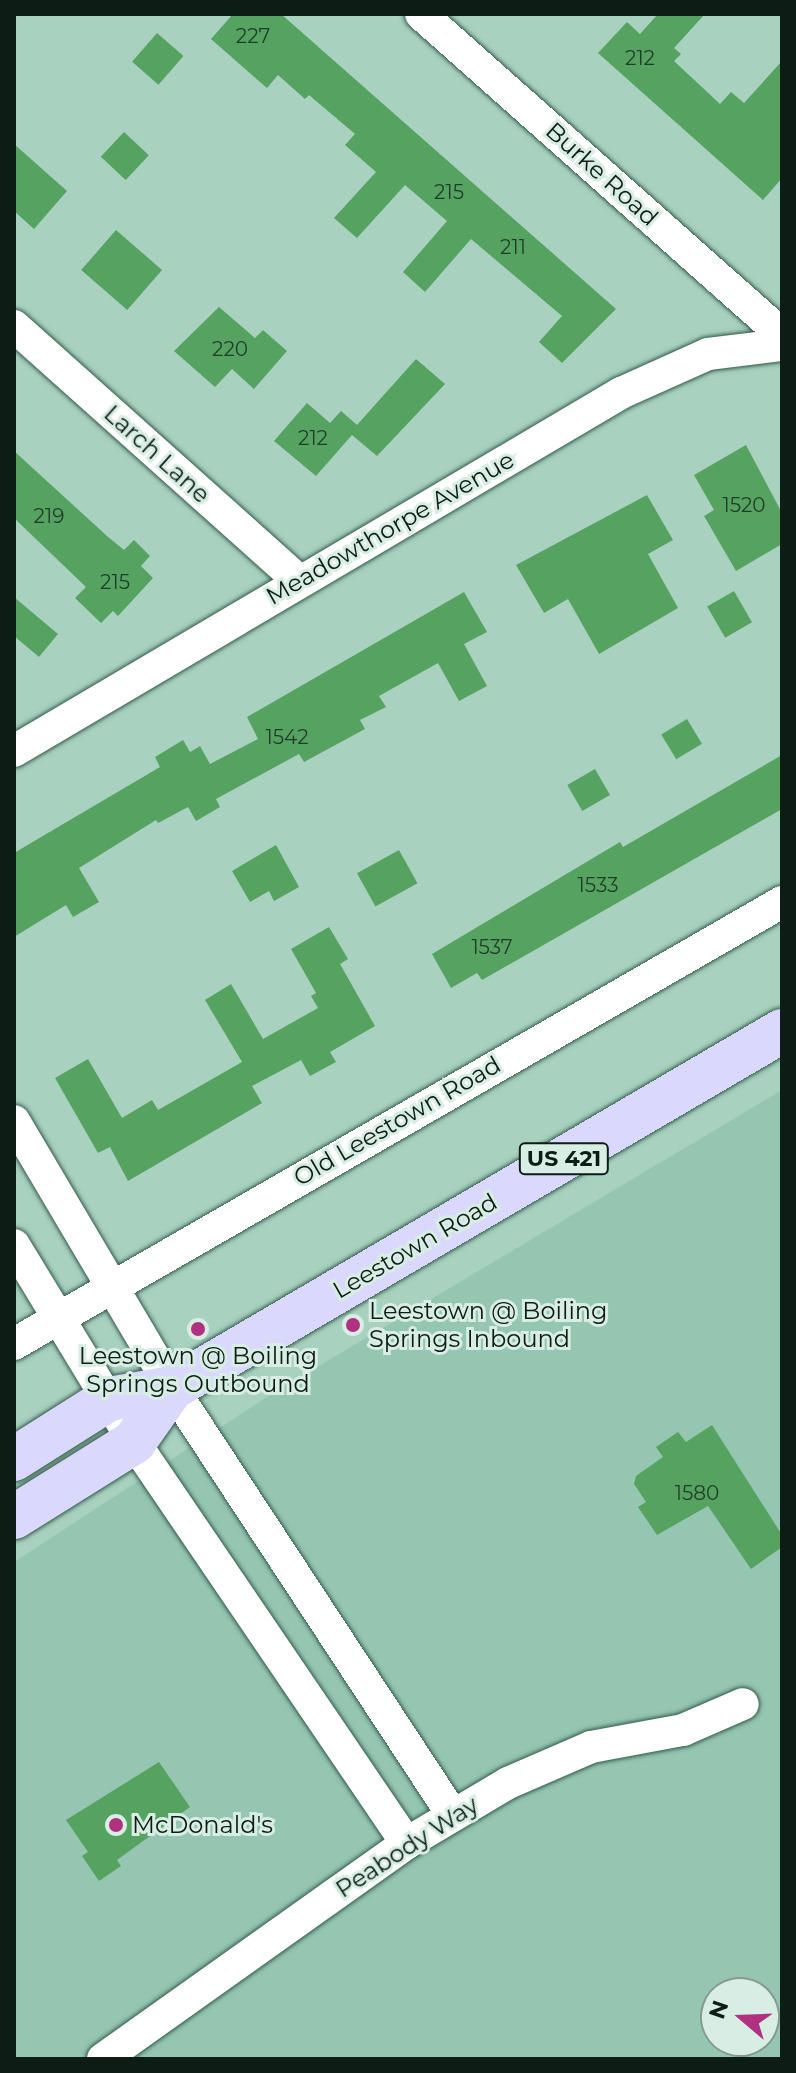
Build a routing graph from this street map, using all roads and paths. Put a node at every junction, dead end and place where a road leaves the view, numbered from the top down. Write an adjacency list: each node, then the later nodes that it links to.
1 (421, 14): 3 (street, Burke Road)
2 (14, 326): 5 (street, Larch Lane)
3 (782, 334)
4 (782, 345): 5 (street, Meadowthorpe Avenue)
5 (299, 581): 6 (street, Meadowthorpe Avenue)
6 (14, 751)
7 (782, 902): 11 (street, Old Leestown Road)
8 (782, 1031): 14 (main road, Leestown Road / US 421)
9 (14, 1121): 11 (street)
10 (14, 1245): 12 (street)
11 (109, 1286): 12 (street, Old Leestown Road); 14 (street)
12 (58, 1317): 13 (street, Old Leestown Road); 15 (street)
13 (14, 1344)
14 (172, 1388): 15 (main road, Leestown Road / US 421); 16 (main road, Leestown Road / US 421); 20 (street)
15 (109, 1399): 16 (street); 17 (main road, Leestown Road / US 421)
16 (134, 1442): 18 (main road, Leestown Road / US 421); 21 (street)
17 (14, 1459)
18 (14, 1517)
19 (743, 1704): 20 (street, Peabody Way)
20 (452, 1814): 21 (street, Peabody Way)
21 (407, 1843): 22 (street, Peabody Way)
22 (103, 2059)

